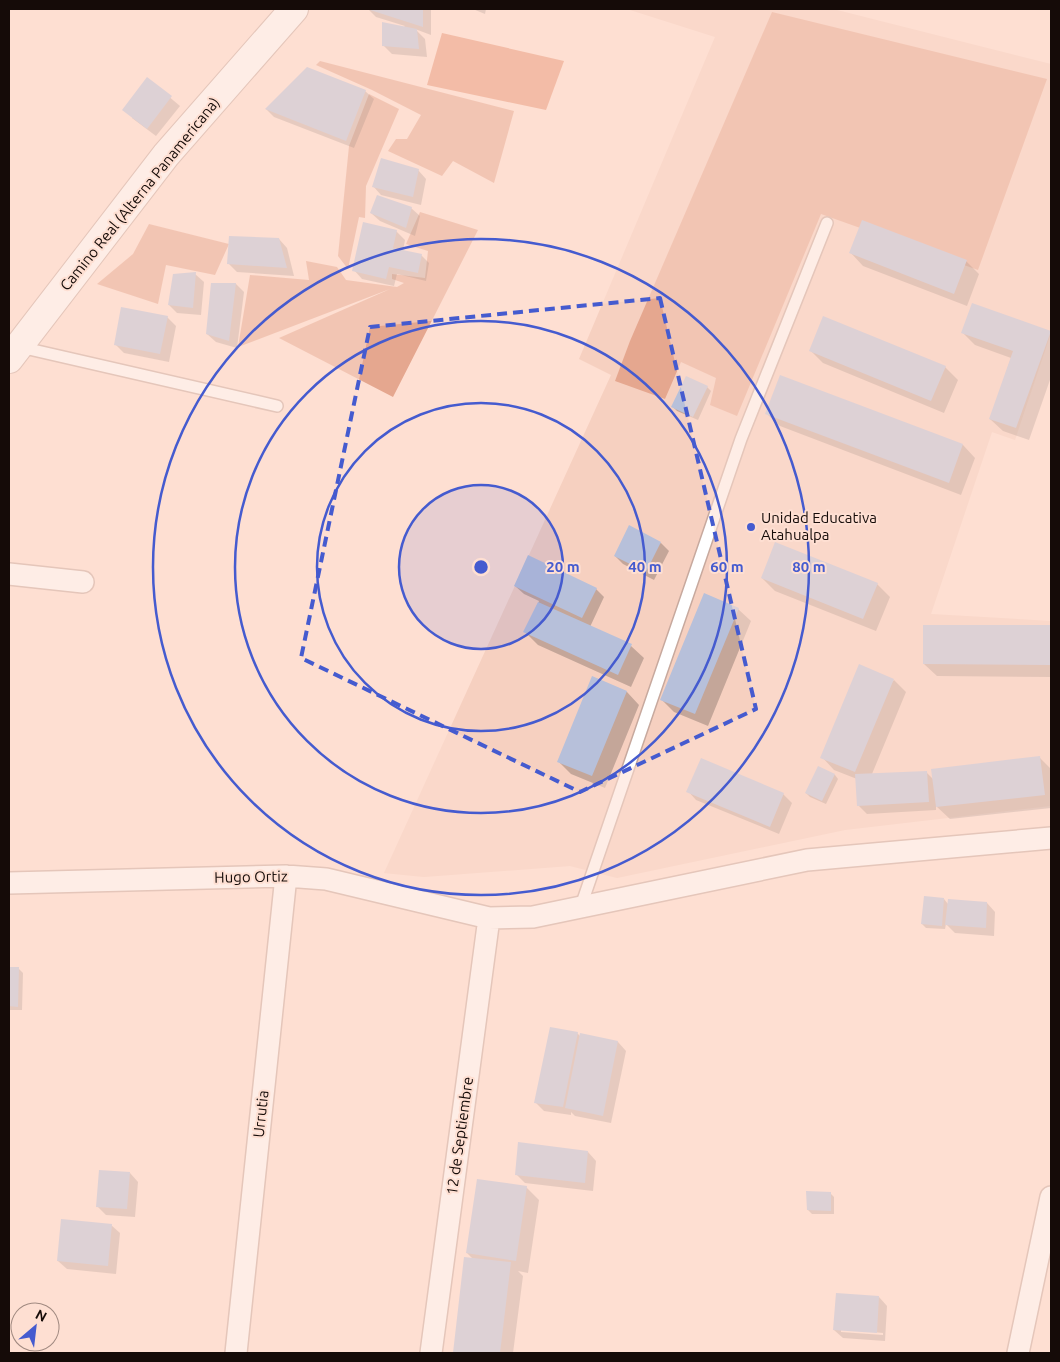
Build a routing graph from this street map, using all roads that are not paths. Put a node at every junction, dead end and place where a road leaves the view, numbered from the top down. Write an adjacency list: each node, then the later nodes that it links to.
1 (294, 9): 3 (street, Camino Real (Alterna Panamericana))
2 (827, 223): 10 (lane)
3 (13, 353): 4 (lane)
4 (277, 406)
5 (9, 574): 6 (street)
6 (83, 582)
7 (1051, 838): 10 (street, Hugo Ortiz)
8 (286, 876): 9 (street, Hugo Ortiz); 11 (street, Hugo Ortiz); 13 (street, Urrutia)
9 (9, 883)
10 (582, 906): 11 (street, Hugo Ortiz)
11 (488, 918): 14 (street, 12 de Septiembre)
12 (1051, 1197): 15 (street)
13 (236, 1353)
14 (431, 1353)
15 (1018, 1353)

